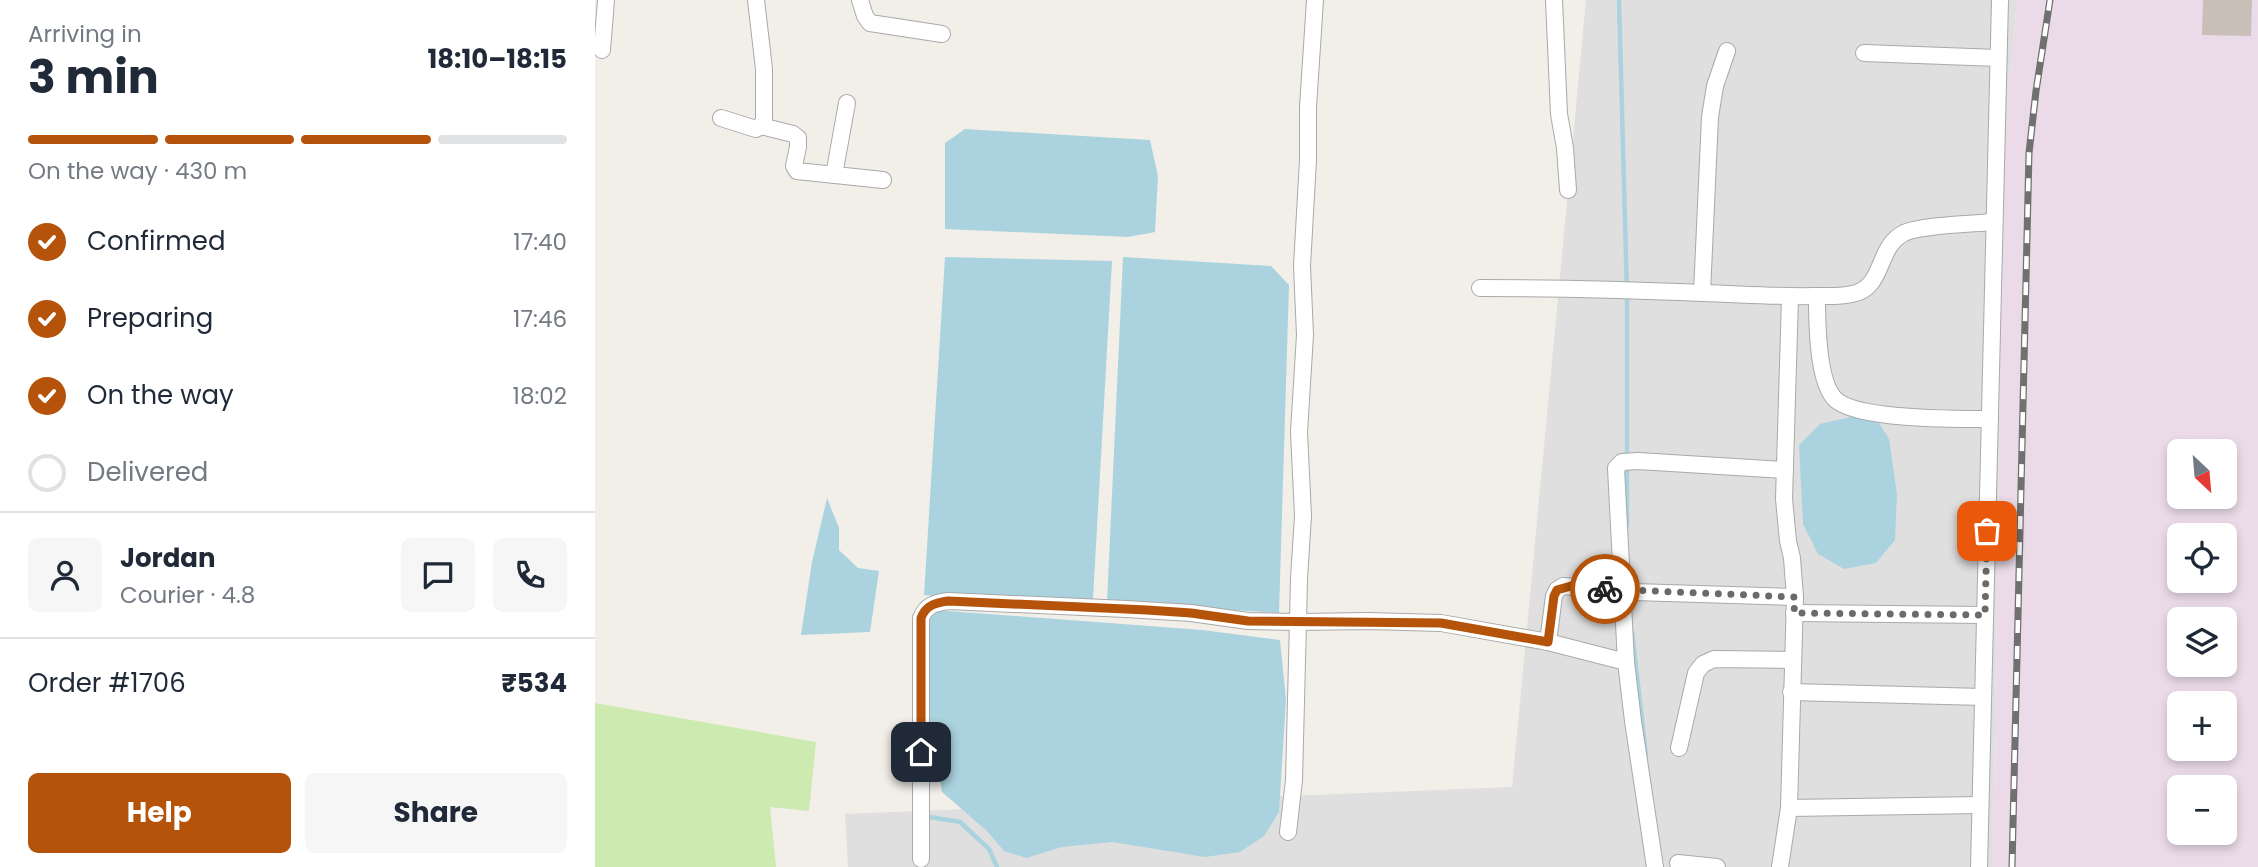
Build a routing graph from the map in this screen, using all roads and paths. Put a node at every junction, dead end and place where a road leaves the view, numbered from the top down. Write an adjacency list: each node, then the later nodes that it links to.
1 (606, 0): 8 (street)
2 (756, 0): 14 (street)
3 (860, 0): 7 (street)
4 (1315, 0): 28 (street)
5 (1555, 0): 17 (street)
6 (2000, 0): 11 (street)
7 (942, 34)
8 (602, 50)
9 (1727, 51): 20 (street)
10 (1864, 53): 11 (street)
11 (1998, 58): 18 (street)
12 (846, 103): 15 (street)
13 (721, 118): 14 (street)
14 (761, 126): 15 (street)
15 (834, 175): 16 (street)
16 (883, 180)
17 (1568, 190)
18 (1993, 222): 21 (street); 23 (street)
19 (1480, 288): 20 (street)
20 (1702, 293): 22 (street)
21 (1817, 296): 22 (street); 23 (street)
22 (1790, 298): 24 (street)
23 (1990, 419): 27 (street)
24 (1785, 470): 25 (street); 26 (street)
25 (1626, 592): 26 (street); 29 (street); 31 (street)
26 (1795, 605): 27 (street); 30 (street)
27 (1985, 615): 33 (street)
28 (1299, 622): 29 (street); 37 (street); 38 (street)
29 (1548, 642): 31 (street)
30 (1793, 660): 32 (street); 34 (street)
31 (1626, 662): 40 (street)
32 (1791, 692): 33 (street); 36 (street)
33 (1983, 697): 35 (street)
34 (1679, 748)
35 (1980, 805): 36 (street); 43 (street)
36 (1789, 808): 42 (street)
37 (1288, 832)
38 (921, 859)
39 (1678, 863): 41 (street)
40 (1655, 867)
41 (1717, 867)
42 (1780, 867)
43 (1979, 867)

